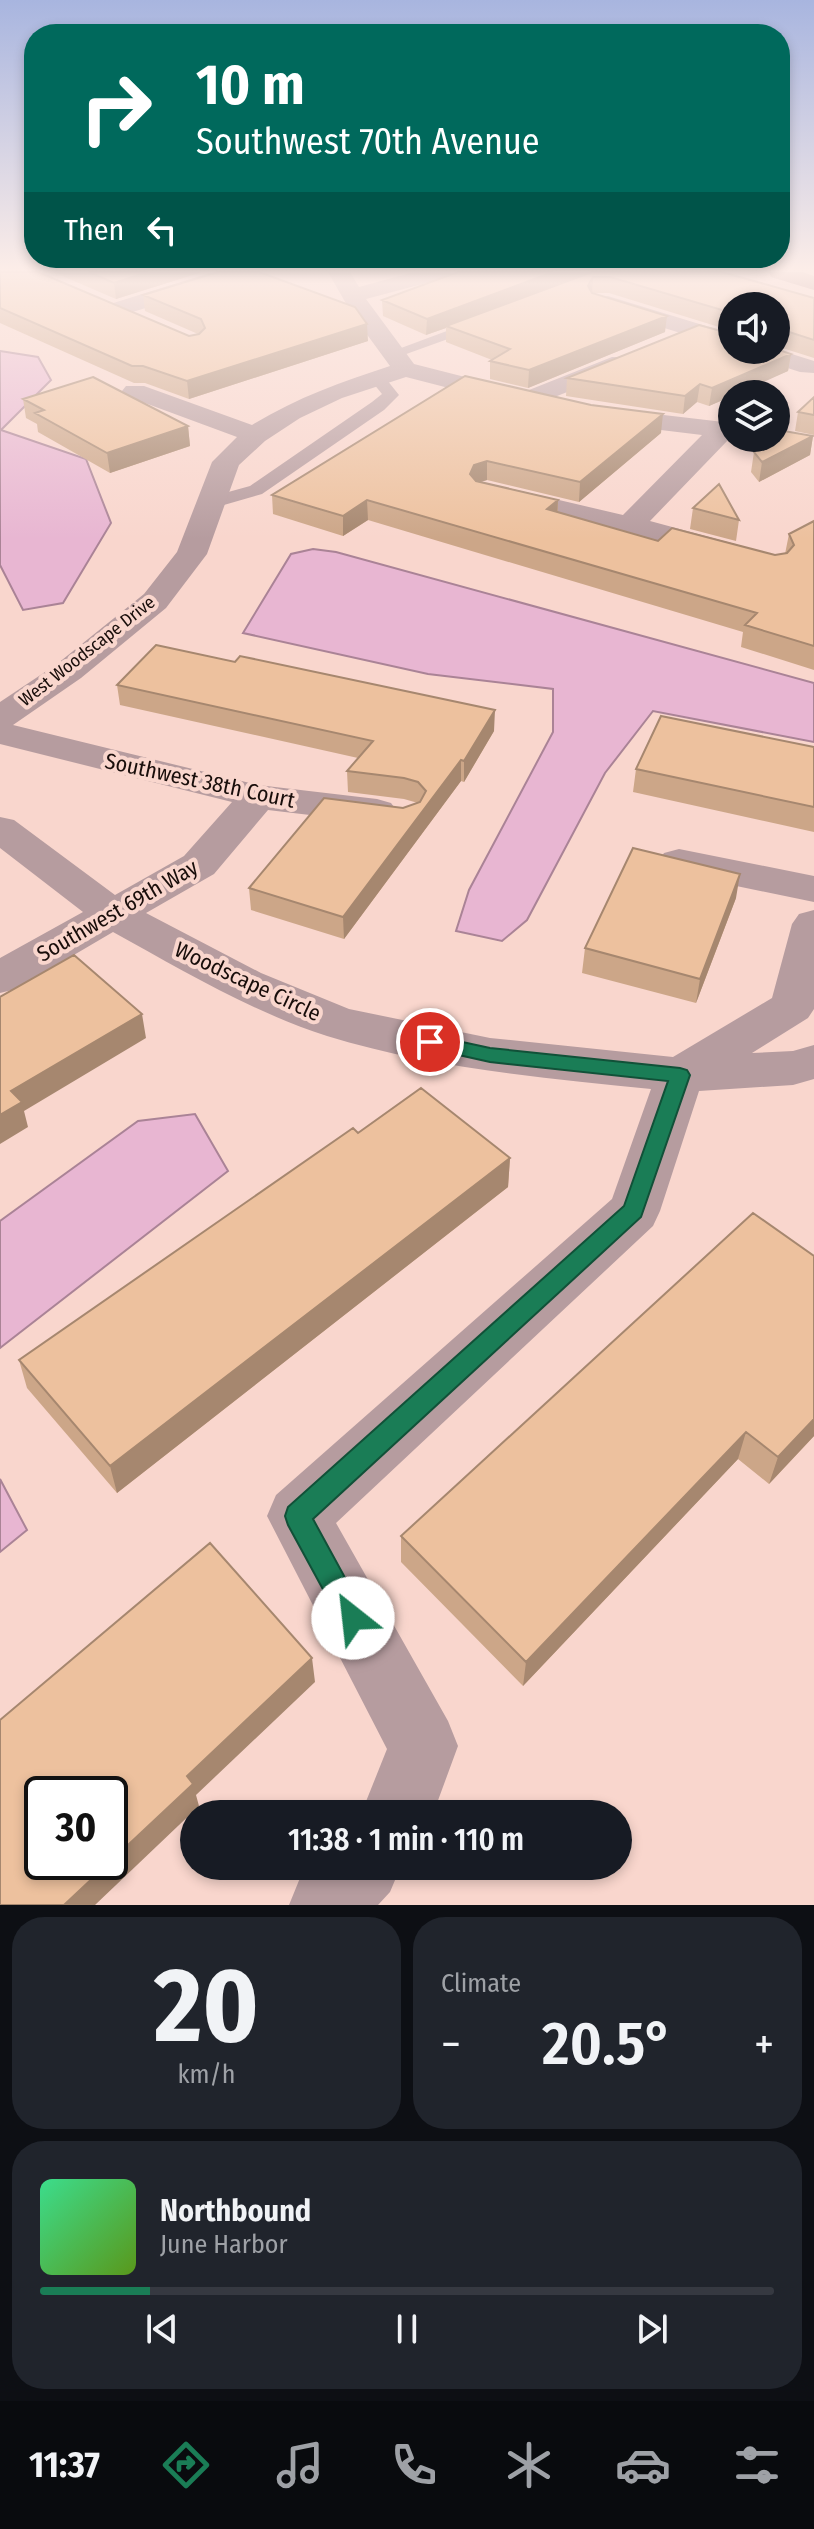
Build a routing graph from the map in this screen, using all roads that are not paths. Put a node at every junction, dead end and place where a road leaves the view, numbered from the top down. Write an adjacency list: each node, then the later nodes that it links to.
1 (389, 361): 5 (street)
2 (405, 361): 5 (lane)
3 (623, 361): 8 (street)
4 (790, 361): 6 (street)
5 (392, 367): 8 (street); 10 (street, West Woodscape Drive); 13 (lane)
6 (809, 367)
7 (135, 391): 10 (street)
8 (527, 400): 9 (street)
9 (718, 429)
10 (255, 435): 13 (street, West Woodscape Drive)
11 (718, 439): 14 (street)
12 (486, 492): 14 (street)
13 (210, 503): 16 (street, West Woodscape Drive)
14 (630, 525): 15 (street)
15 (758, 560)
16 (0, 718)
17 (0, 733): 18 (street, Southwest 38th Court)
18 (258, 797): 19 (street, Southwest 38th Court); 23 (street, Southwest 69th Way)
19 (403, 814)
20 (0, 829): 23 (street, Woodscape Circle)
21 (648, 856): 22 (street)
22 (814, 889)
23 (113, 914): 25 (street, Southwest 69th Way); 27 (street, Woodscape Circle)
24 (814, 924): 27 (street)
25 (0, 978)
26 (814, 1062): 27 (street, Woodscape Circle)
27 (680, 1075): 28 (street)
28 (402, 1800)
29 (351, 1880): 30 (street)
30 (327, 1905)

